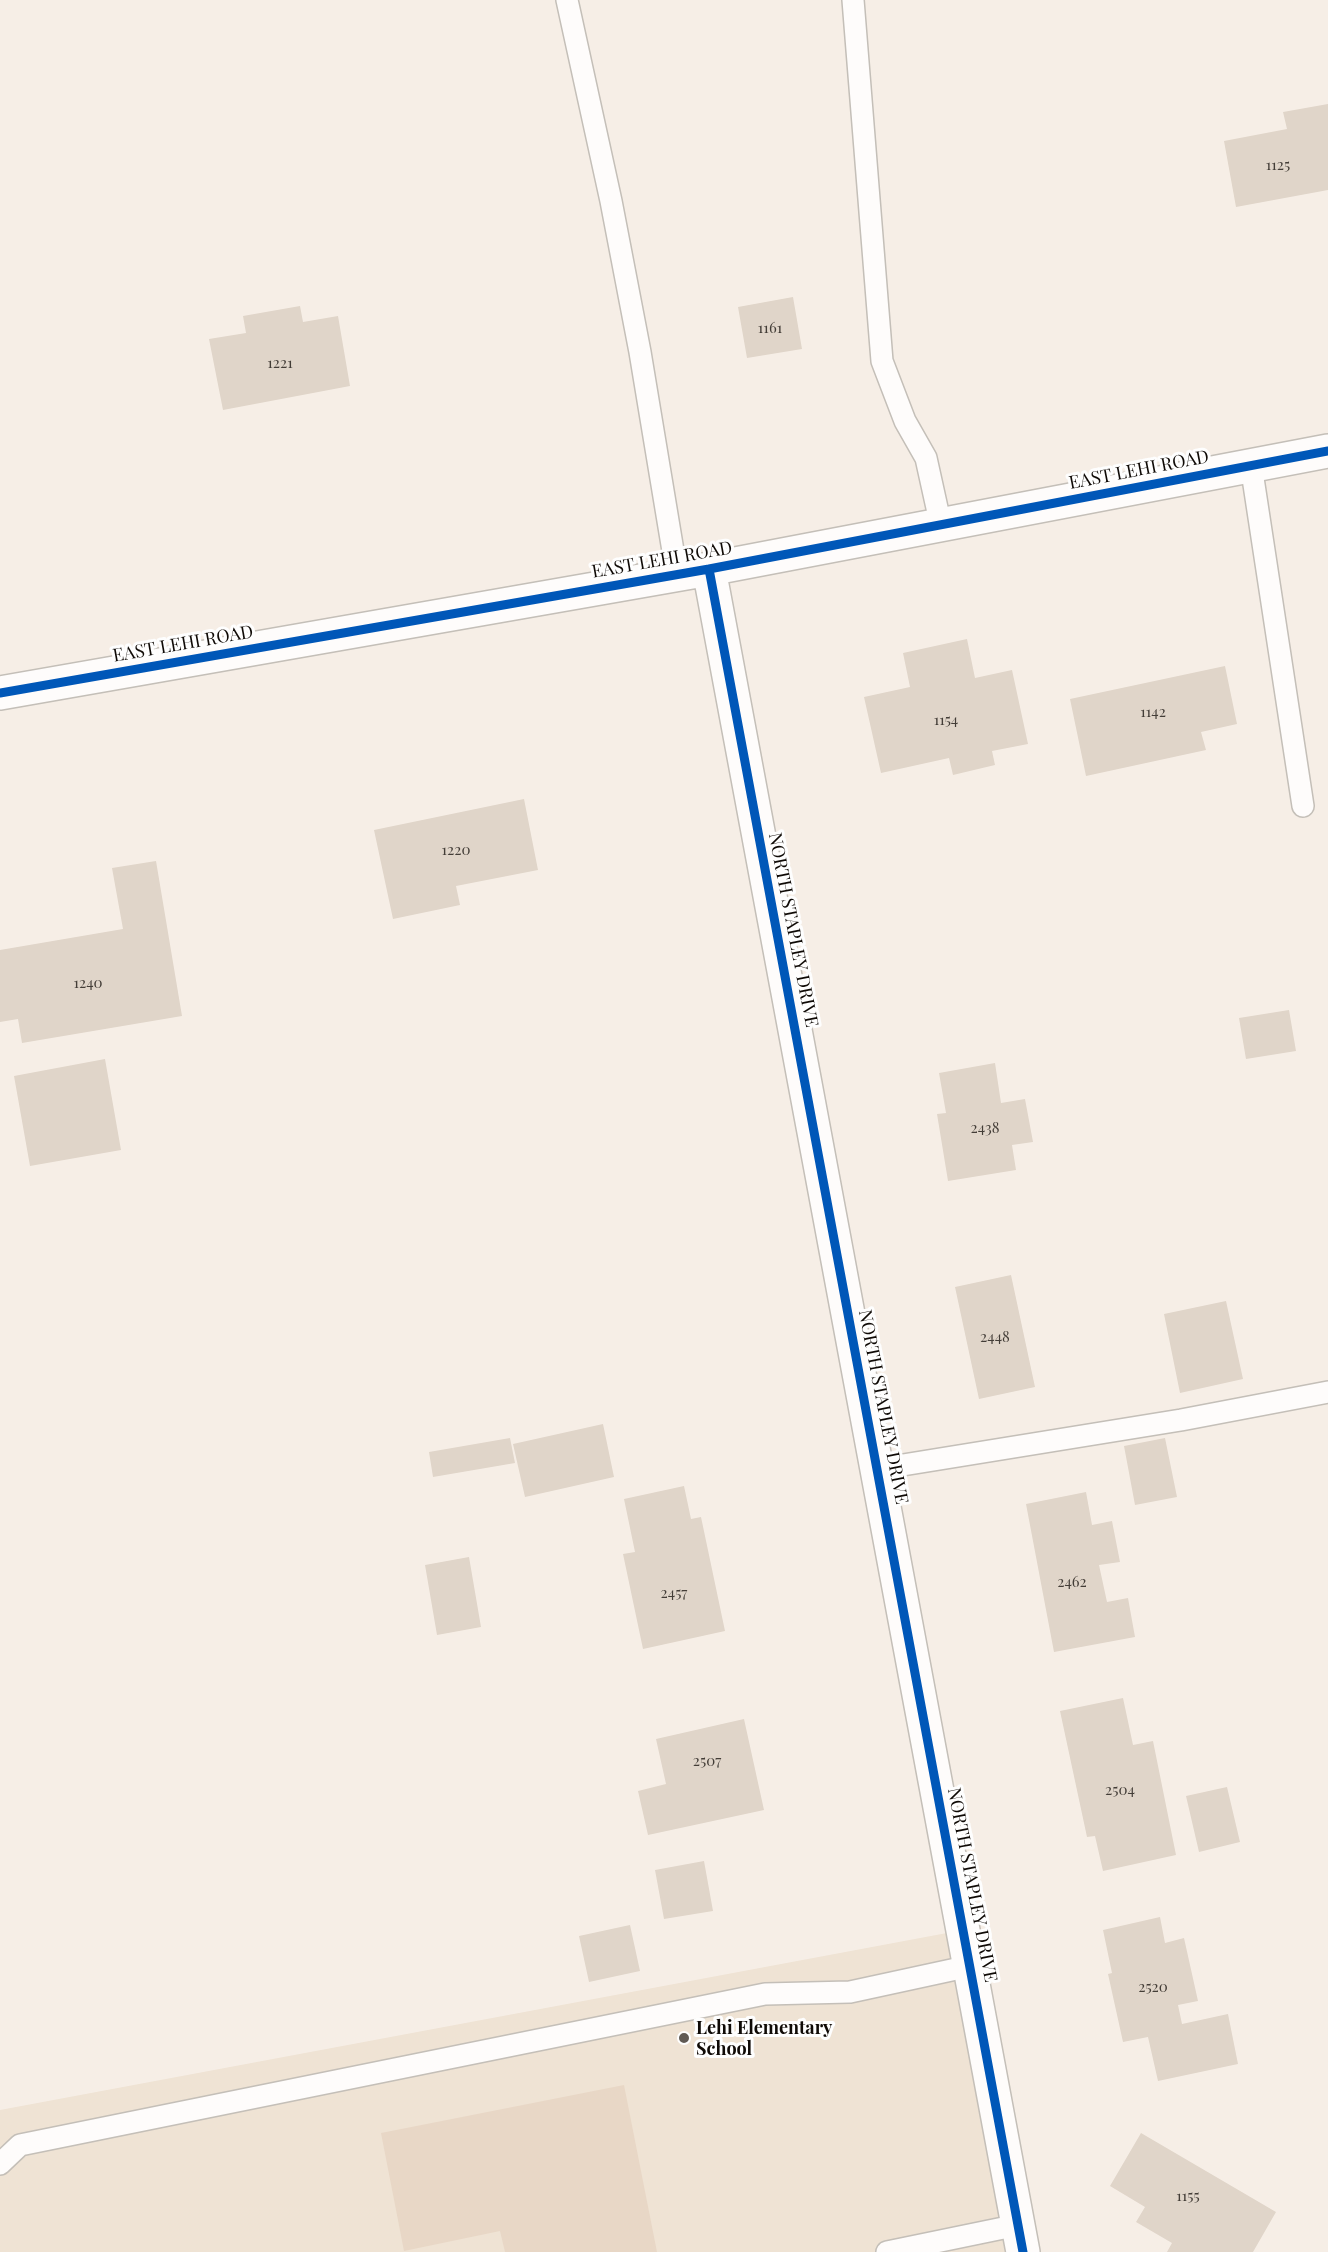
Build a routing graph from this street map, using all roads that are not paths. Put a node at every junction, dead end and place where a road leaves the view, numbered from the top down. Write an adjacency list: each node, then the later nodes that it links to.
1 (567, 0): 7 (lane)
2 (853, 0): 5 (lane)
3 (1328, 451): 4 (street, EAST LEHI ROAD)
4 (1251, 465): 5 (street, EAST LEHI ROAD); 9 (lane)
5 (940, 526): 6 (street, EAST LEHI ROAD)
6 (709, 569): 7 (street, EAST LEHI ROAD); 11 (street, NORTH STAPLEY DRIVE)
7 (677, 574): 8 (street, EAST LEHI ROAD)
8 (0, 693)
9 (1303, 806)
10 (1328, 1392): 11 (lane)
11 (878, 1469): 12 (street, NORTH STAPLEY DRIVE)
12 (970, 1966): 13 (lane); 14 (street, NORTH STAPLEY DRIVE)
13 (0, 2164)
14 (1021, 2239): 15 (lane)
15 (887, 2252)

